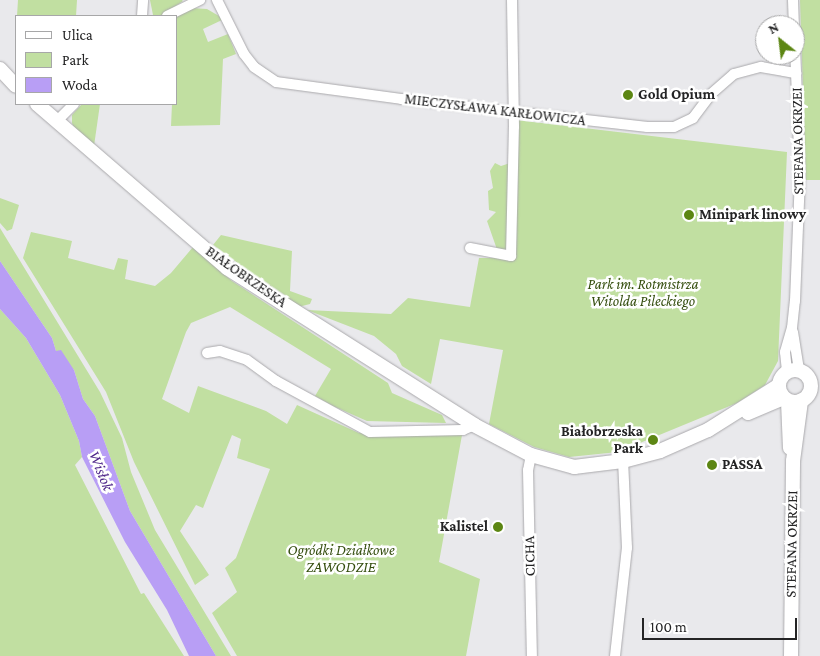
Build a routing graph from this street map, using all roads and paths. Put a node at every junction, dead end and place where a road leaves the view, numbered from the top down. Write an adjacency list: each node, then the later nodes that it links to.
1 (142, 0): 6 (street)
2 (200, 0): 7 (street)
3 (217, 0): 15 (street, MIECZYSŁAWA KARŁOWICZA)
4 (512, 0): 15 (street)
5 (793, 0): 8 (street)
6 (142, 15)
7 (169, 15)
8 (794, 15)
9 (796, 65): 11 (street, STEFANA OKRZEI)
10 (0, 69): 12 (street)
11 (796, 73): 15 (street, MIECZYSŁAWA KARŁOWICZA); 19 (street, STEFANA OKRZEI)
12 (15, 85)
13 (38, 105): 16 (street, BIAŁOBRZESKA)
14 (73, 105): 16 (street)
15 (514, 113): 17 (street)
16 (57, 121): 24 (street, BIAŁOBRZESKA)
17 (470, 248)
18 (207, 352): 24 (street)
19 (804, 374): 20 (street); 20 (street)
20 (797, 397): 21 (street, BIAŁOBRZESKA); 22 (street, BIAŁOBRZESKA); 23 (street, STEFANA OKRZEI); 27 (street, STEFANA OKRZEI)
21 (765, 407): 22 (street, BIAŁOBRZESKA); 23 (street)
22 (726, 420): 26 (street, BIAŁOBRZESKA)
23 (788, 422): 27 (street, STEFANA OKRZEI)
24 (474, 425): 25 (street, BIAŁOBRZESKA)
25 (531, 455): 26 (street, BIAŁOBRZESKA); 28 (street, CICHA)
26 (623, 461): 29 (street)
27 (793, 461): 30 (street, STEFANA OKRZEI)
28 (532, 656)
29 (615, 656)
30 (791, 656)

